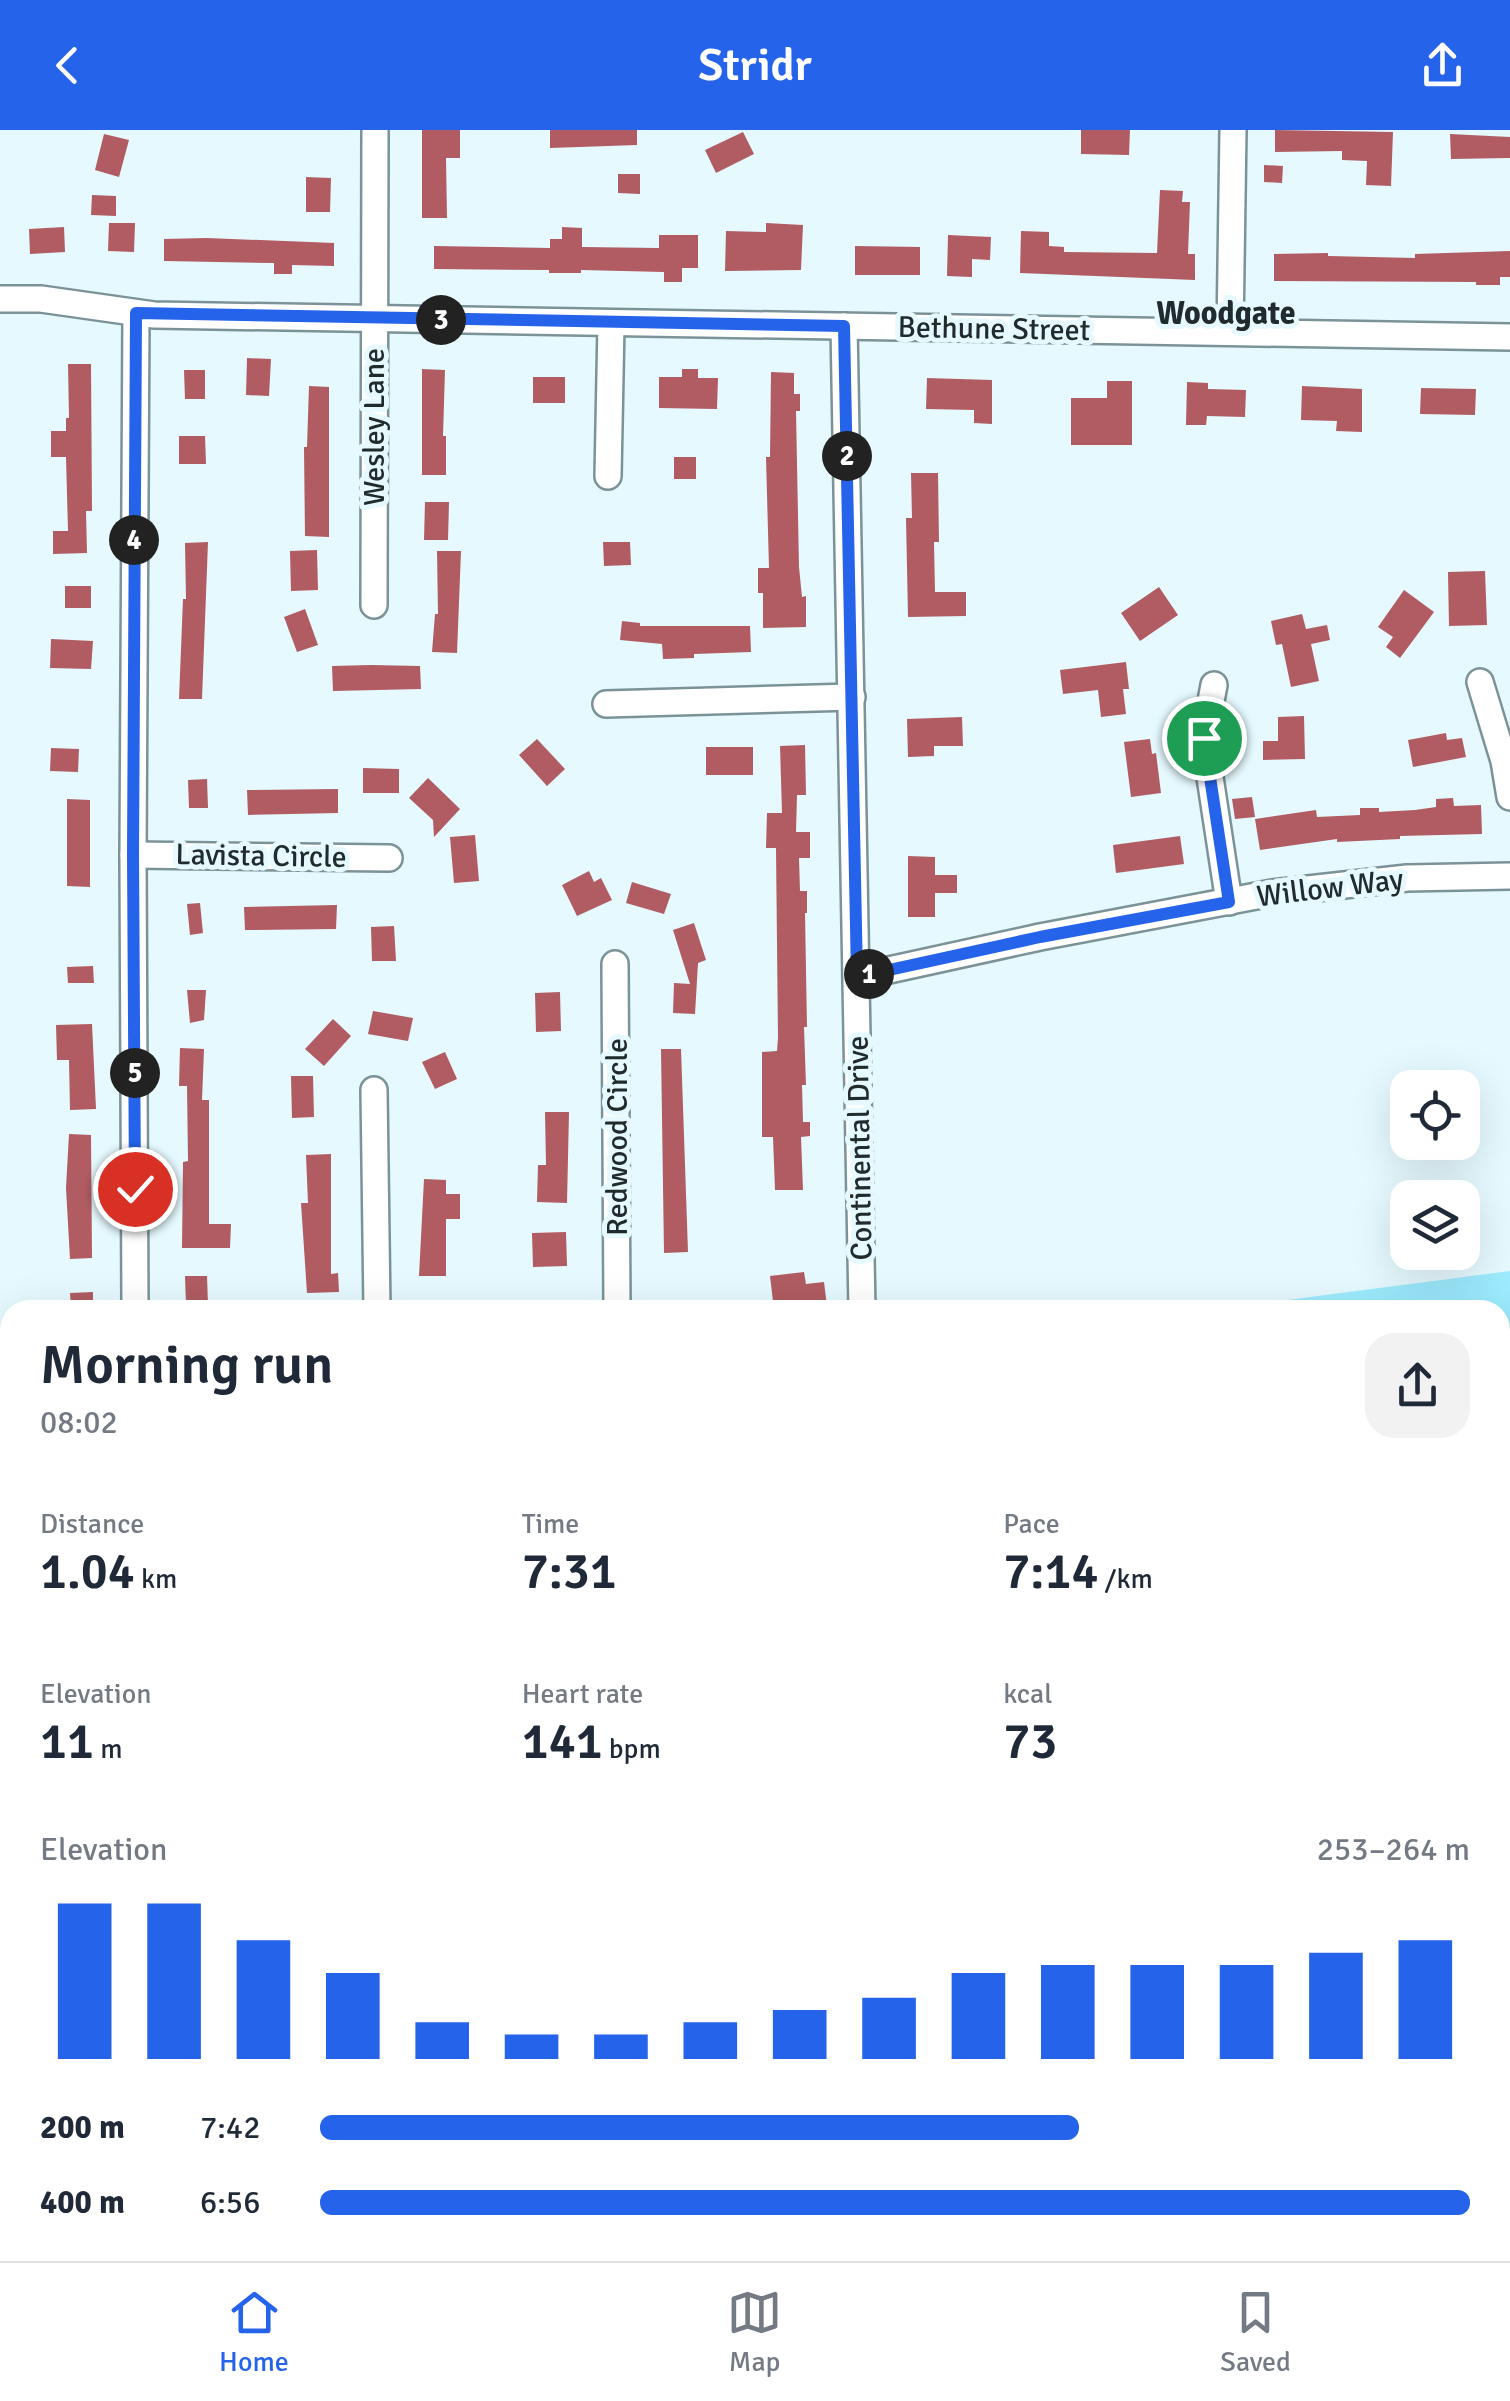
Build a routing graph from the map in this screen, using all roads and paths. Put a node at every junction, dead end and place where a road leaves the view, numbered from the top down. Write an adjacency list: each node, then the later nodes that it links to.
1 (375, 130): 5 (street, Wesley Lane)
2 (1233, 130): 8 (street)
3 (0, 298): 4 (street, Bethune Street)
4 (136, 313): 5 (street, Bethune Street); 17 (street)
5 (373, 318): 6 (street, Bethune Street); 11 (street, Wesley Lane)
6 (611, 324): 7 (street, Bethune Street); 10 (street)
7 (844, 326): 8 (street, Bethune Street); 14 (street, Continental Drive)
8 (1230, 332): 9 (street, Bethune Street)
9 (1510, 336)
10 (608, 476)
11 (374, 604)
12 (1480, 682): 16 (street)
13 (1214, 685): 20 (street)
14 (852, 697): 15 (street); 22 (street, Continental Drive)
15 (606, 704)
16 (1510, 796)
17 (133, 854): 18 (street, Lavista Circle); 24 (street)
18 (389, 858)
19 (1510, 876): 20 (street, Willow Way)
20 (1229, 902): 22 (street, Willow Way)
21 (616, 964): 26 (street, Redwood Circle)
22 (857, 977): 27 (street, Continental Drive)
23 (374, 1090): 25 (street)
24 (136, 1300)
25 (377, 1300)
26 (617, 1300)
27 (862, 1300)

